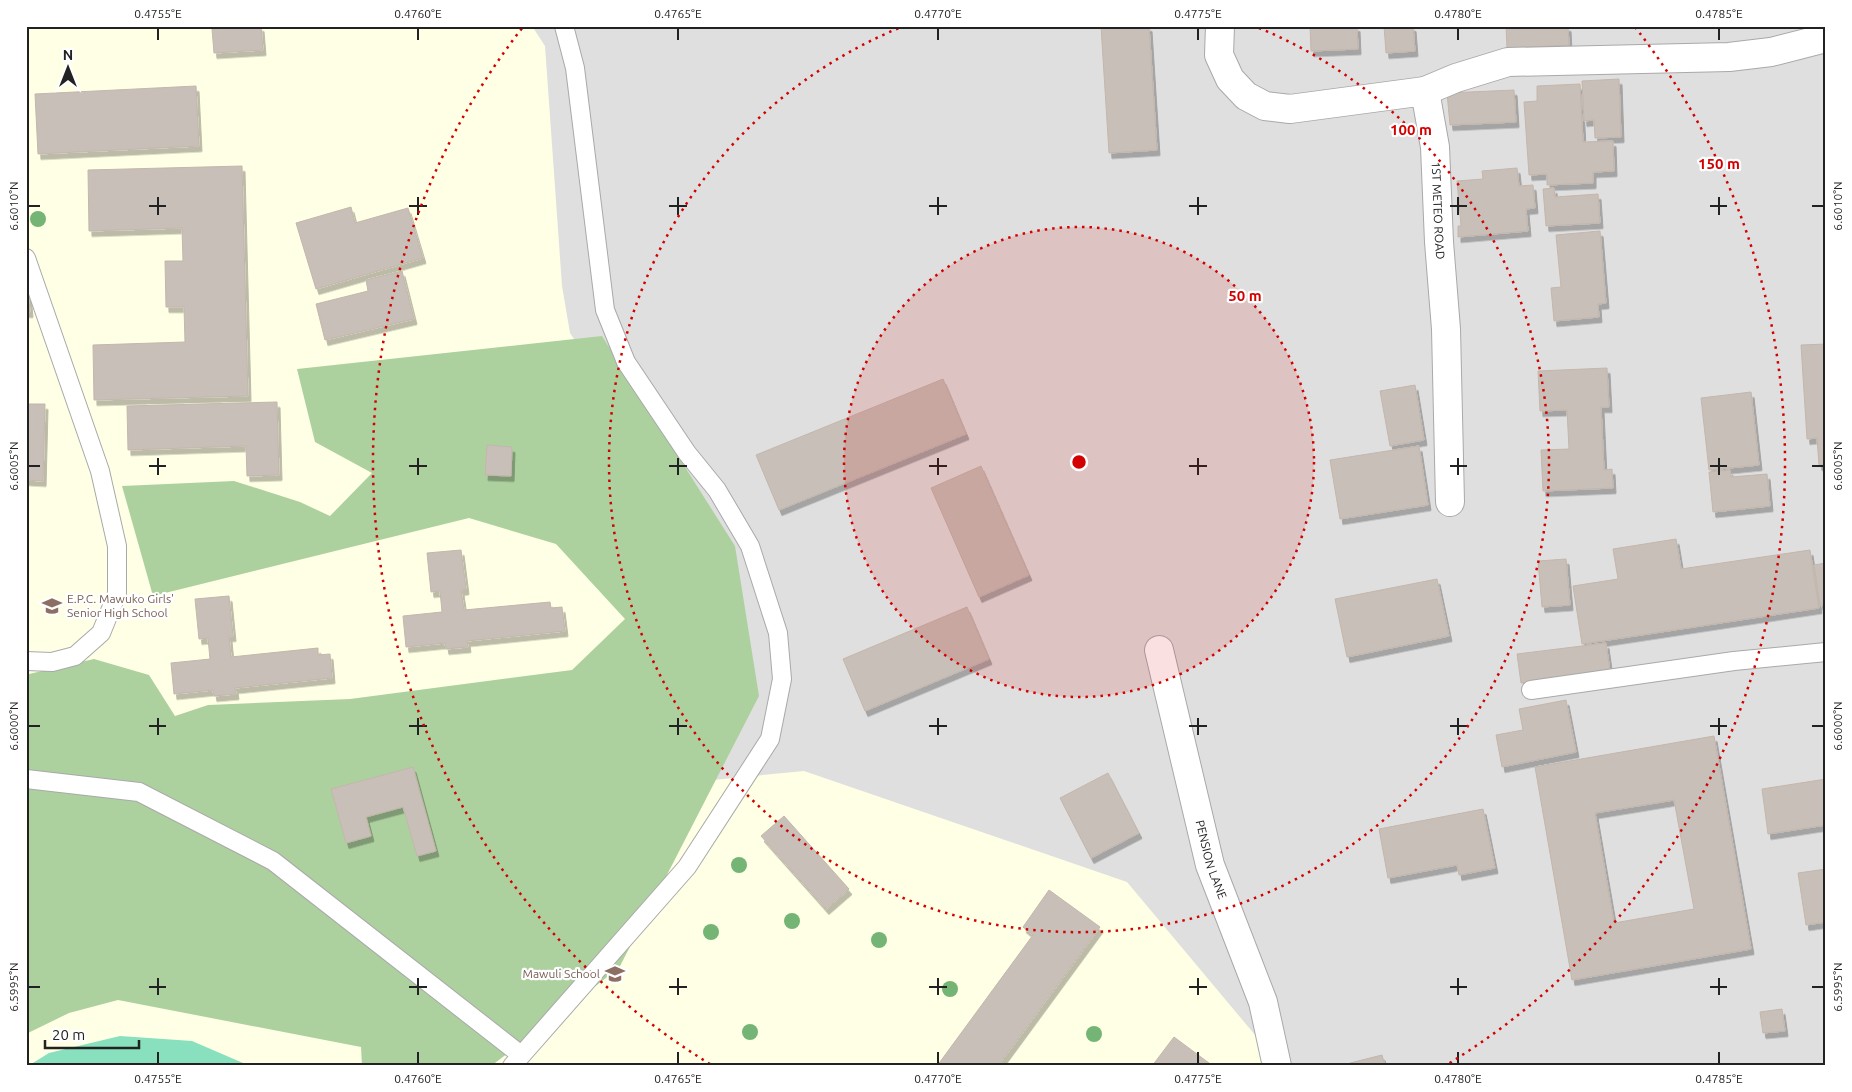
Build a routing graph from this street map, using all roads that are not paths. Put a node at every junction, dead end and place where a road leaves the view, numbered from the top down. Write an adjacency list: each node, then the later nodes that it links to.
1 (564, 26): 12 (lane)
2 (1220, 26): 4 (street)
3 (1826, 38): 4 (street)
4 (1424, 91): 6 (street, 1ST METEO ROAD)
5 (26, 258): 9 (lane)
6 (1450, 502)
7 (1159, 650): 13 (street, PENSION LANE)
8 (1826, 652): 10 (lane)
9 (26, 662)
10 (1531, 690)
11 (26, 779): 12 (lane)
12 (517, 1060)
13 (1277, 1066)

